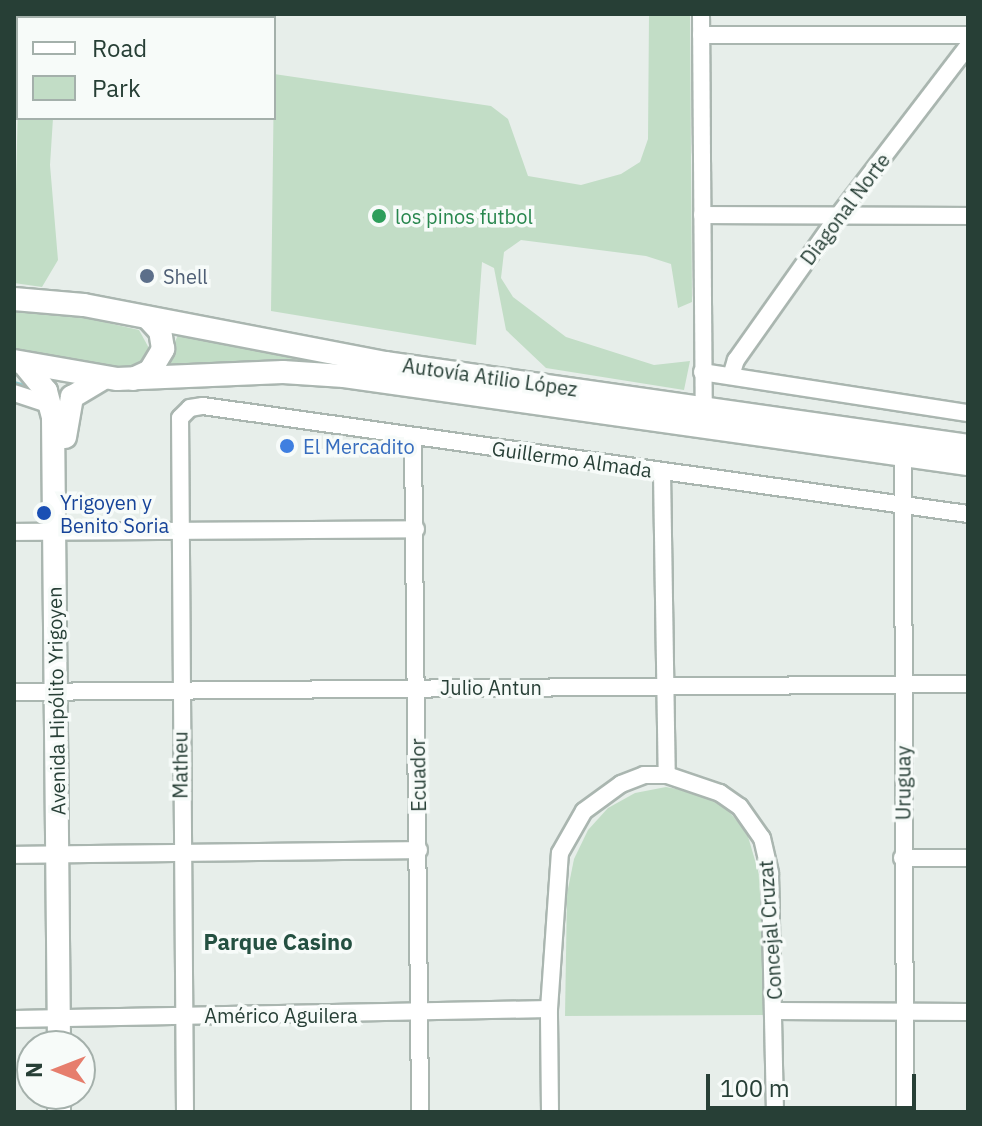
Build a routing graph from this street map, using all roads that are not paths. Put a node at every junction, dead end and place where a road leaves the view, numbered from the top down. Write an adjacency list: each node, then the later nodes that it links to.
1 (701, 14): 2 (street)
2 (701, 35): 3 (street); 5 (street)
3 (968, 35)
4 (968, 46): 6 (street, Diagonal Norte)
5 (702, 215): 6 (street); 11 (street)
6 (838, 216): 7 (street); 12 (street, Diagonal Norte)
7 (968, 216)
8 (15, 299): 9 (main road, Autovía Atilio López)
9 (148, 318): 14 (main road); 17 (main road, Autovía Atilio López)
10 (19, 363): 13 (main road, Autovía Atilio López); 16 (main road)
11 (702, 372): 12 (street); 17 (street)
12 (731, 376): 18 (street)
13 (105, 379): 14 (main road, Autovía Atilio López); 28 (main road, Avenida Hipólito Yrigoyen)
14 (132, 380): 22 (main road, Autovía Atilio López)
15 (14, 393): 16 (street)
16 (51, 405): 28 (main road, Avenida Hipólito Yrigoyen)
17 (704, 408): 21 (main road, Autovía Atilio López)
18 (968, 413)
19 (180, 418): 20 (street, Guillermo Almada); 30 (street, Matheu)
20 (413, 438): 24 (street, Guillermo Almada); 27 (street, Ecuador)
21 (968, 446)
22 (903, 454): 23 (main road, Autovía Atilio López); 25 (street, Uruguay)
23 (968, 464)
24 (662, 472): 25 (street, Guillermo Almada); 34 (street)
25 (902, 504): 26 (street, Guillermo Almada); 32 (street, Uruguay)
26 (968, 514)
27 (416, 529): 30 (street); 33 (street, Ecuador)
28 (59, 531): 29 (street); 30 (street); 35 (main road, Avenida Hipólito Yrigoyen)
29 (14, 532)
30 (180, 534): 36 (street, Matheu)
31 (968, 684): 32 (street, Julio Antun)
32 (904, 685): 34 (street, Julio Antun); 43 (street, Uruguay)
33 (417, 687): 34 (street, Julio Antun); 36 (street, Julio Antun); 39 (street, Ecuador)
34 (666, 687): 38 (street)
35 (62, 690): 36 (street, Julio Antun); 37 (street, Julio Antun); 40 (main road, Avenida Hipólito Yrigoyen)
36 (180, 690): 42 (street, Matheu)
37 (14, 692)
38 (667, 775): 45 (street); 46 (street, Concejal Cruzat)
39 (419, 850): 42 (street); 48 (street, Ecuador)
40 (64, 854): 41 (street); 42 (street); 51 (main road, Avenida Hipólito Yrigoyen)
41 (14, 855)
42 (180, 855): 50 (street, Matheu)
43 (902, 858): 44 (street); 49 (street, Uruguay)
44 (968, 858)
45 (549, 1009): 48 (street, Américo Aguilera); 57 (street)
46 (776, 1011): 49 (street); 58 (street, Concejal Cruzat)
47 (968, 1012): 49 (street)
48 (419, 1014): 50 (street, Américo Aguilera); 56 (street, Ecuador)
49 (902, 1015): 59 (street, Uruguay)
50 (182, 1016): 51 (street, Américo Aguilera); 55 (street, Matheu)
51 (65, 1018): 52 (street, Américo Aguilera); 53 (main road, Avenida Hipólito Yrigoyen); 54 (main road, Avenida Hipólito Yrigoyen)
52 (14, 1019)
53 (62, 1030)
54 (68, 1030)
55 (185, 1112)
56 (420, 1112)
57 (550, 1112)
58 (775, 1112)
59 (905, 1112)

